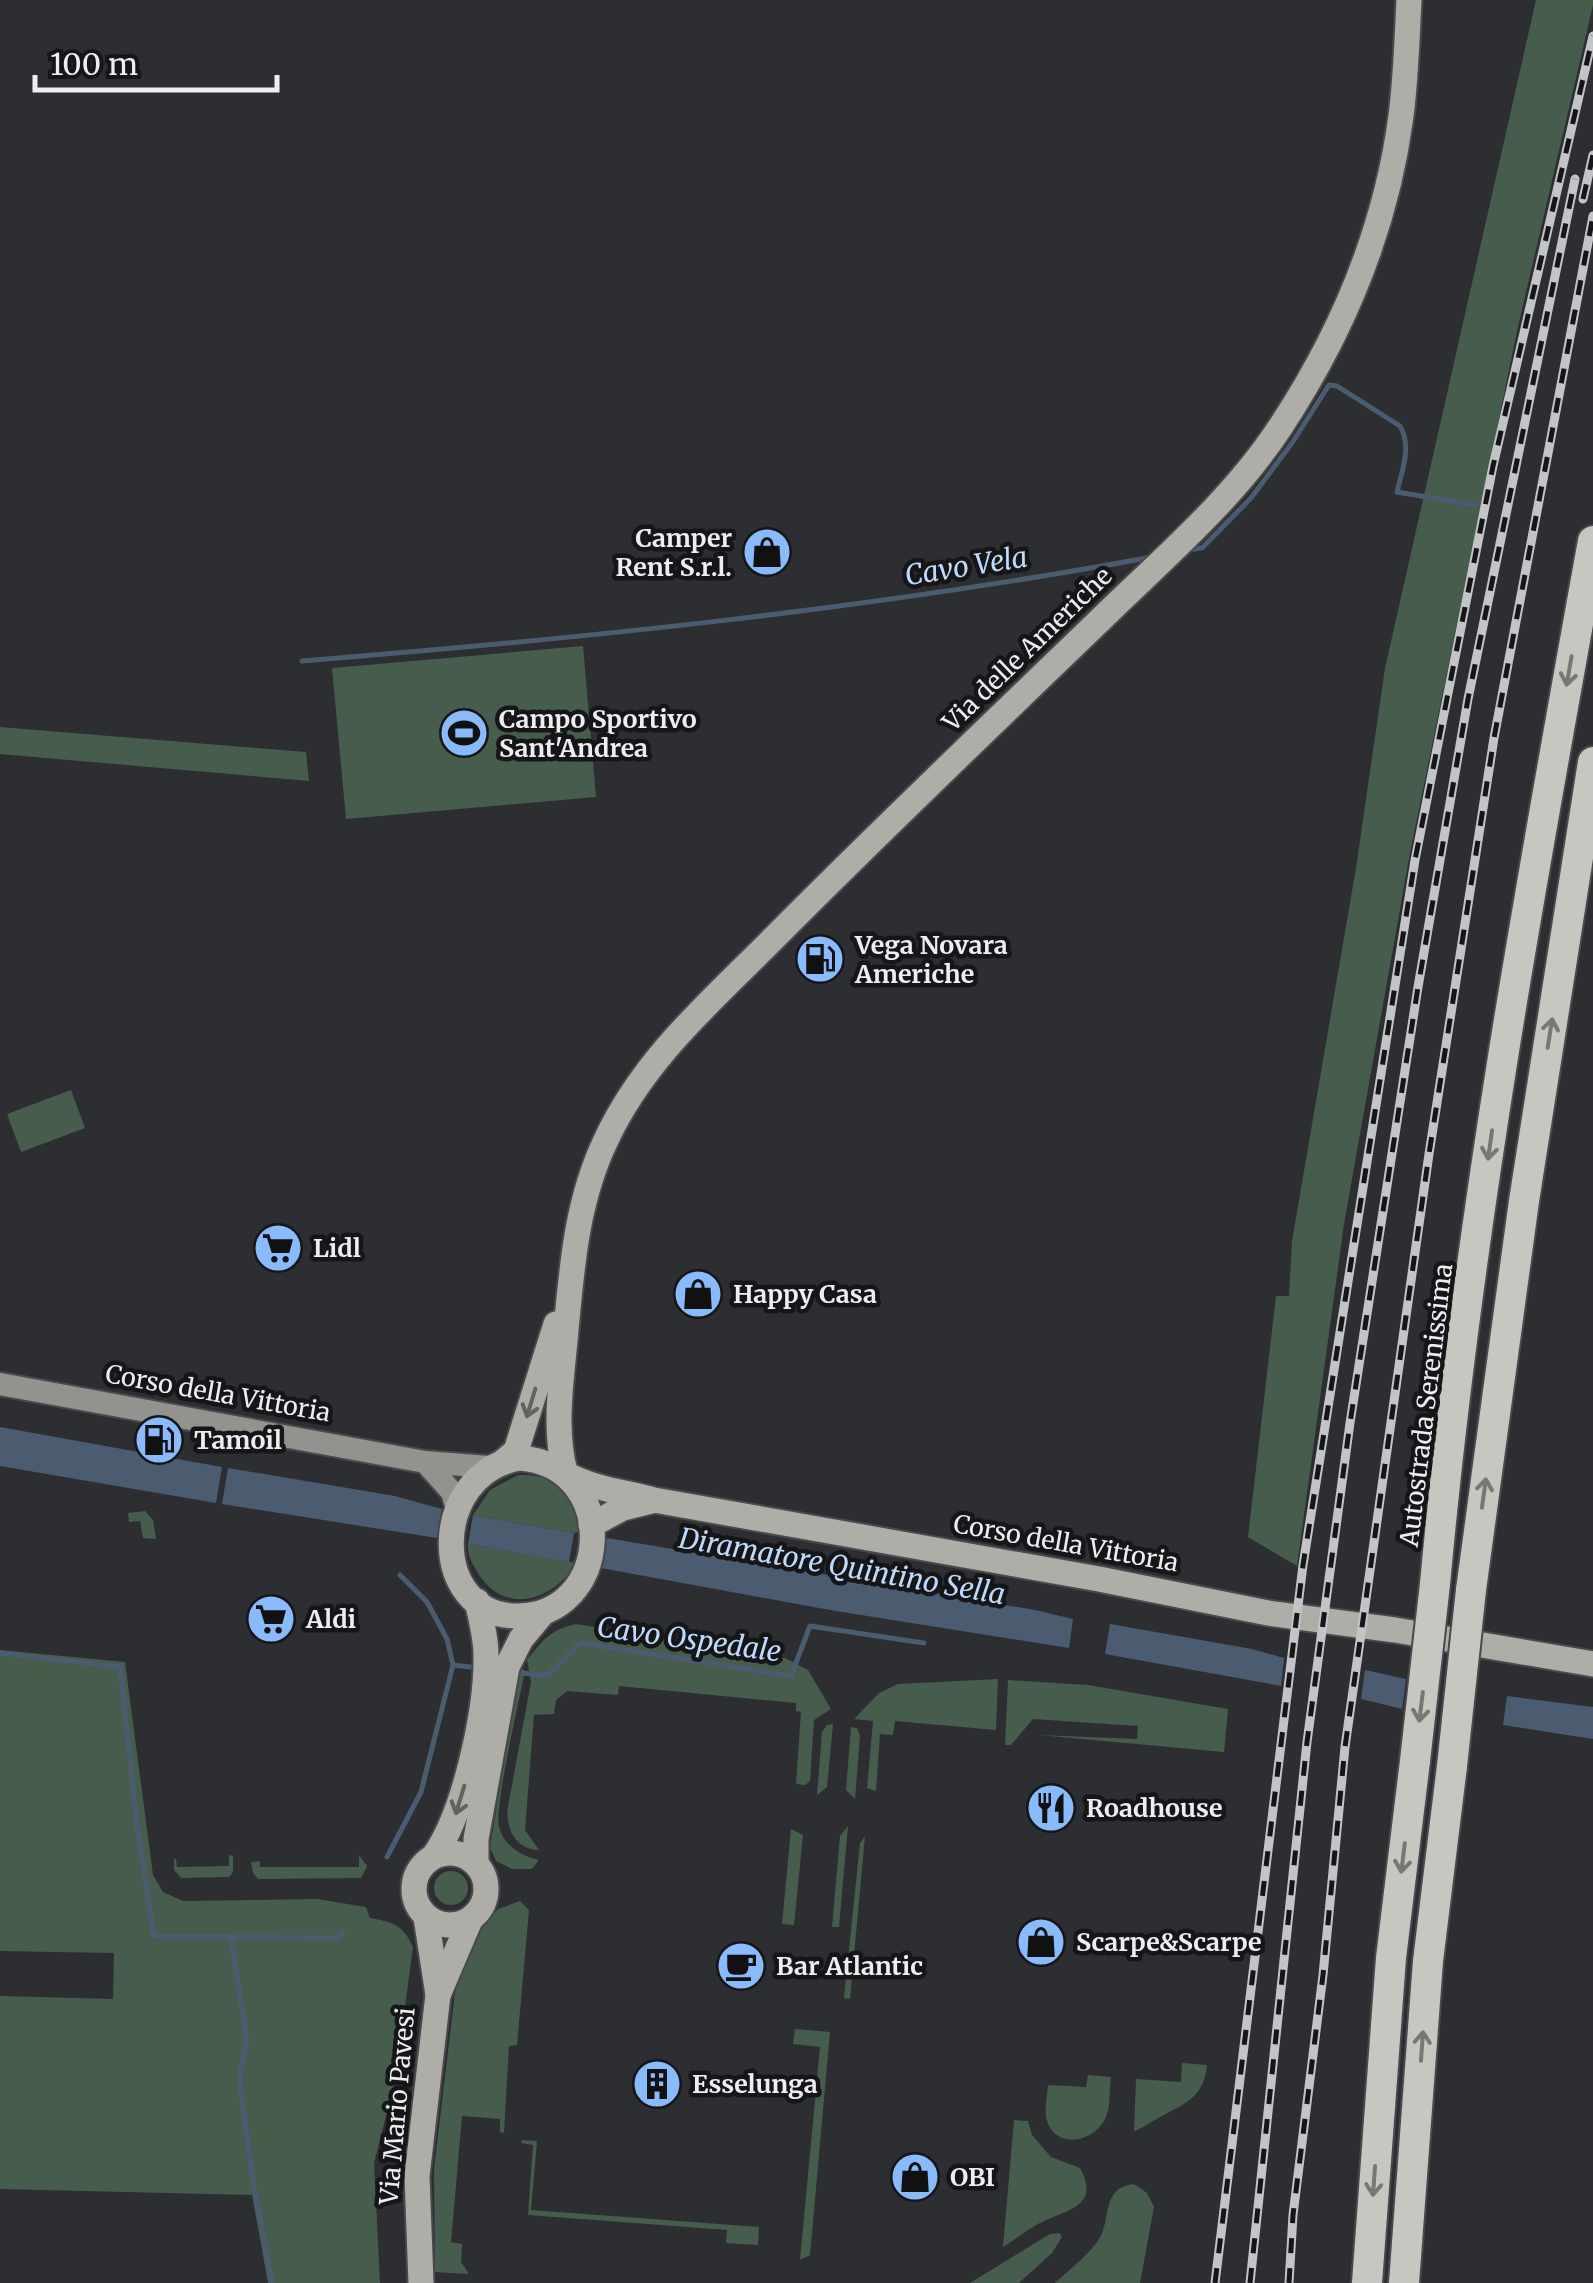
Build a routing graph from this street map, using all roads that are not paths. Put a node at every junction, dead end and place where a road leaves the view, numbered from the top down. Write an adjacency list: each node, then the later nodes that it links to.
1 (1409, 0): 6 (main road, Via delle Americhe)
2 (1593, 541): 24 (highway, Autostrada Serenissima, one-way to 24, bridge)
3 (1593, 762): 5 (highway, one-way to 3)
4 (1557, 1085): 5 (highway)
5 (1524, 1201): 25 (highway, one-way to 5, bridge)
6 (571, 1276): 9 (main road, Via delle Americhe, one-way to 9); 10 (main road, Via delle Americhe)
7 (0, 1384): 8 (main road, Corso della Vittoria)
8 (425, 1462): 9 (main road, Corso della Vittoria); 12 (main road)
9 (496, 1464): 10 (main road); 12 (main road)
10 (566, 1474): 11 (main road, Corso della Vittoria); 13 (main road)
11 (654, 1500): 13 (main road, Corso della Vittoria); 16 (main road, Corso della Vittoria)
12 (457, 1509): 14 (main road)
13 (592, 1529): 15 (main road)
14 (477, 1601): 15 (main road); 17 (main road)
15 (542, 1614): 17 (main road)
16 (1593, 1664)
17 (496, 1669): 18 (main road, one-way to 18); 19 (main road)
18 (434, 1856): 19 (main road); 20 (main road)
19 (476, 1864): 21 (main road)
20 (426, 1917): 21 (main road); 22 (main road, Via Mario Pavesi)
21 (470, 1920): 22 (main road, Via Mario Pavesi)
22 (438, 1994): 23 (main road, Via Mario Pavesi)
23 (421, 2283)
24 (1367, 2283)
25 (1404, 2283)

